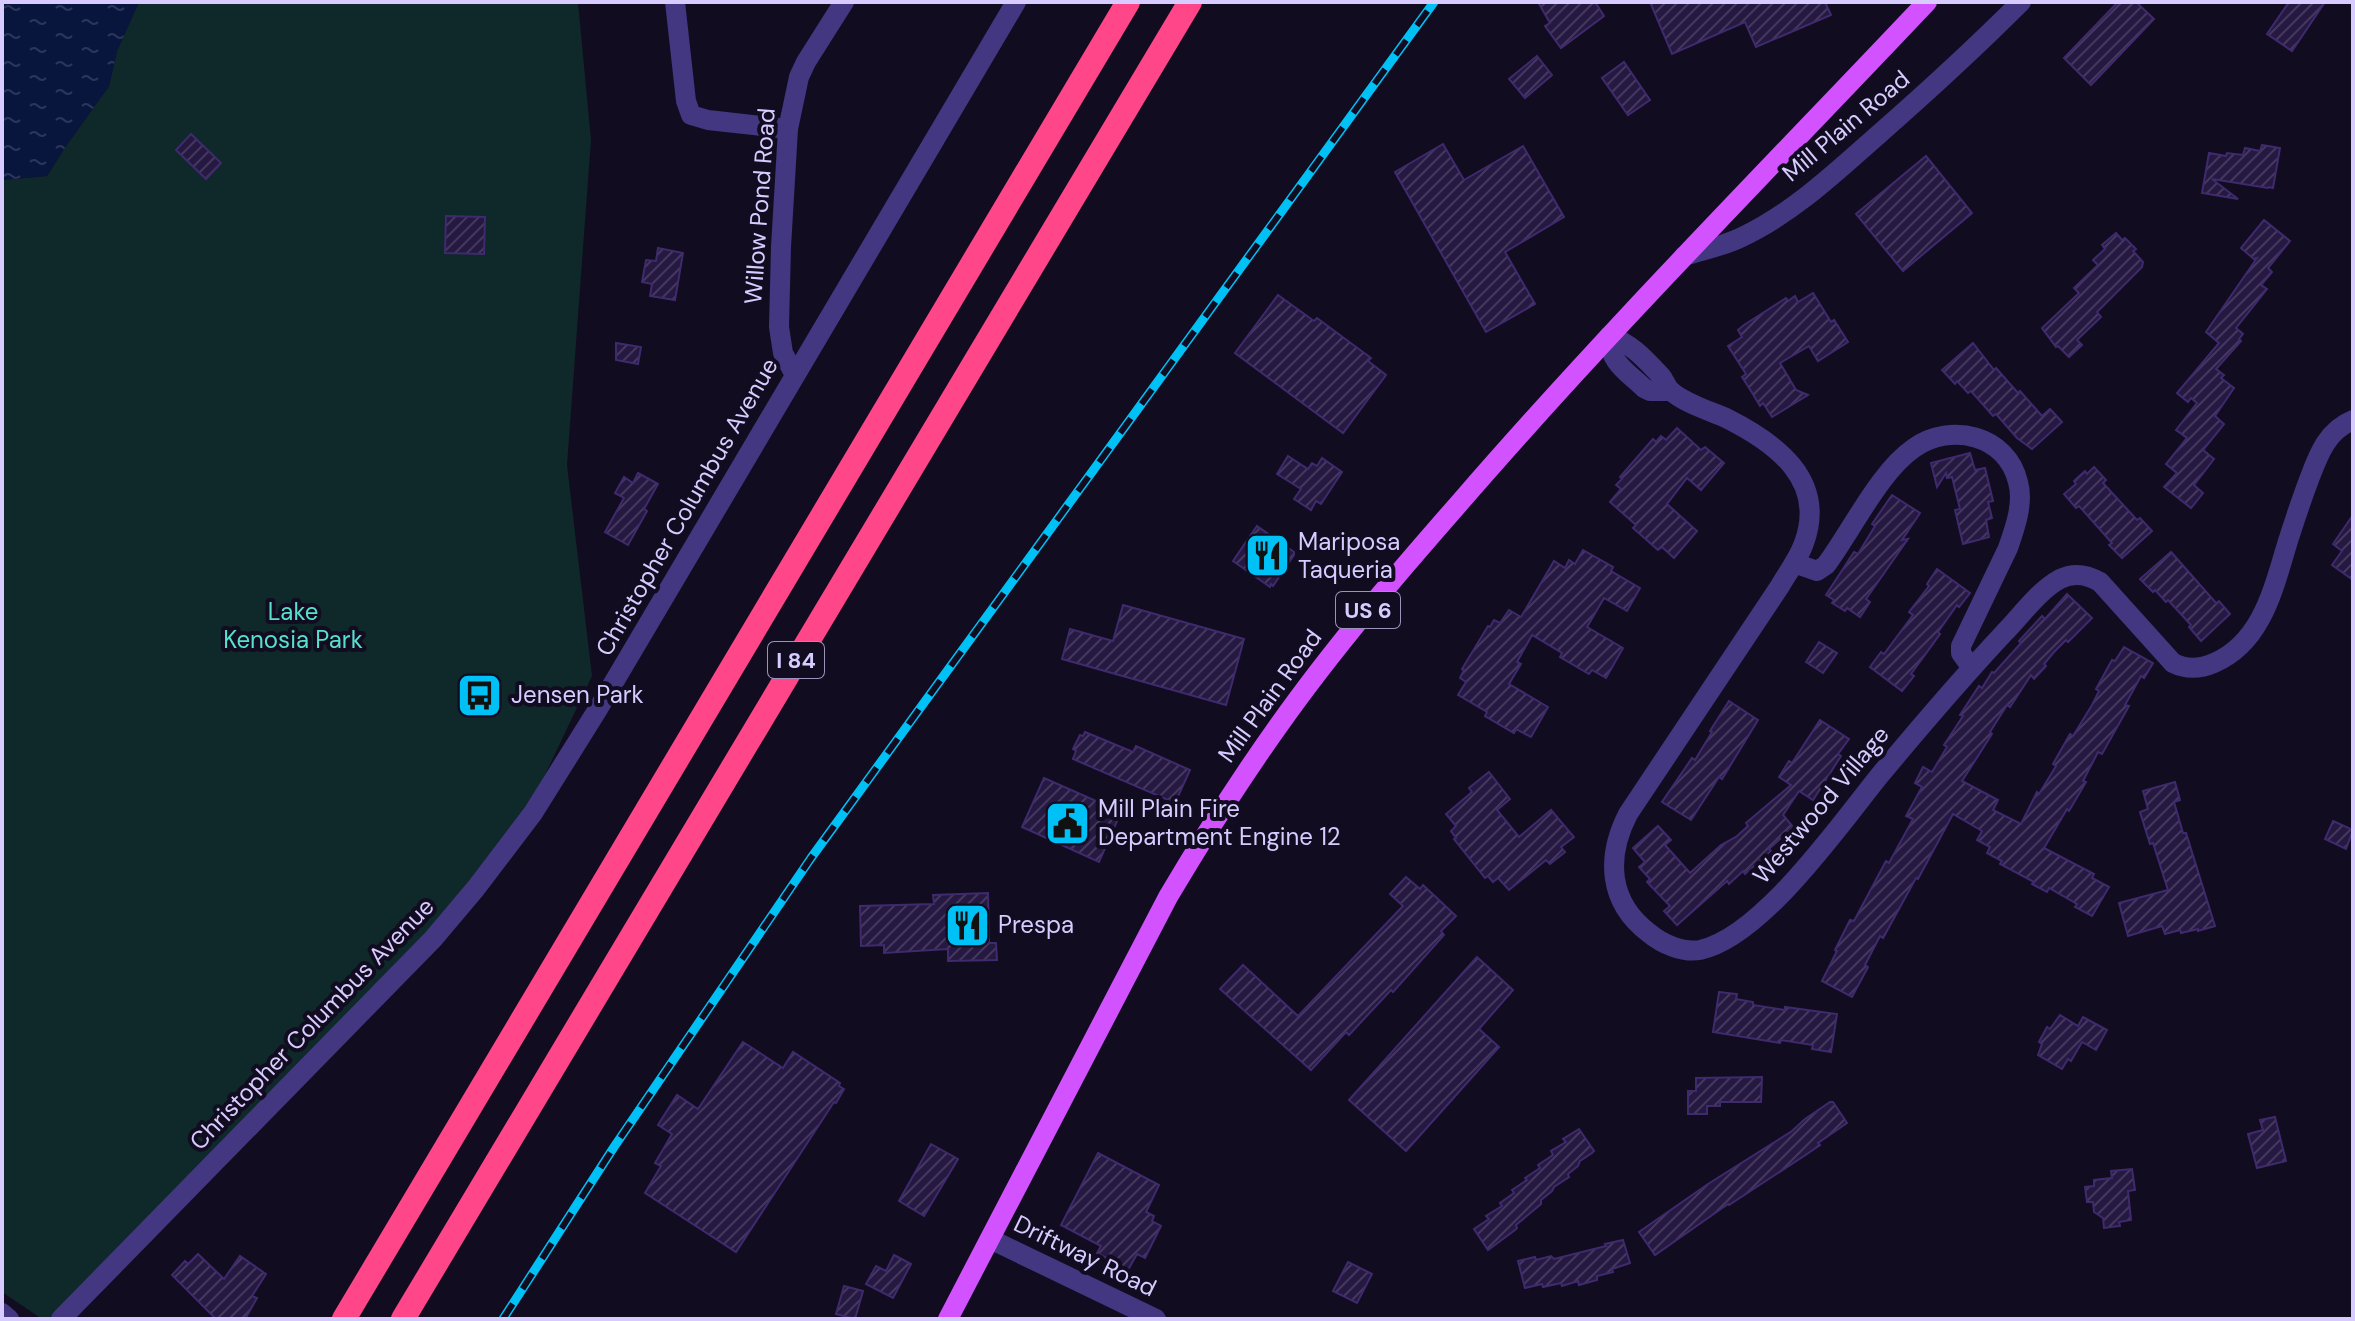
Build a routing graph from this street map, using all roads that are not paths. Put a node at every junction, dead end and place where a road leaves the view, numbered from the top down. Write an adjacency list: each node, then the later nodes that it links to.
1 (675, 2): 8 (street)
2 (844, 2): 8 (street, Willow Pond Road)
3 (1016, 2): 11 (street, Christopher Columbus Avenue)
4 (1128, 2): 19 (highway, I 84)
5 (1190, 2): 20 (highway, I 84)
6 (1927, 2): 9 (main road, Mill Plain Road / US 6)
7 (2021, 2): 9 (street, Mill Plain Road)
8 (788, 129): 11 (street, Willow Pond Road)
9 (1684, 256): 10 (main road, Mill Plain Road / US 6)
10 (1609, 336): 13 (street, Westwood Village); 15 (main road, Mill Plain Road / US 6)
11 (795, 375): 18 (street, Christopher Columbus Avenue)
12 (2353, 420): 14 (street, Westwood Village)
13 (1794, 563): 14 (street); 14 (street, Westwood Village)
14 (1971, 667)
15 (990, 1239): 21 (main road, Mill Plain Road / US 6); 22 (street, Driftway Road)
16 (2, 1313): 17 (street)
17 (9, 1319)
18 (61, 1319)
19 (344, 1319)
20 (403, 1319)
21 (948, 1319)
22 (1156, 1319)

